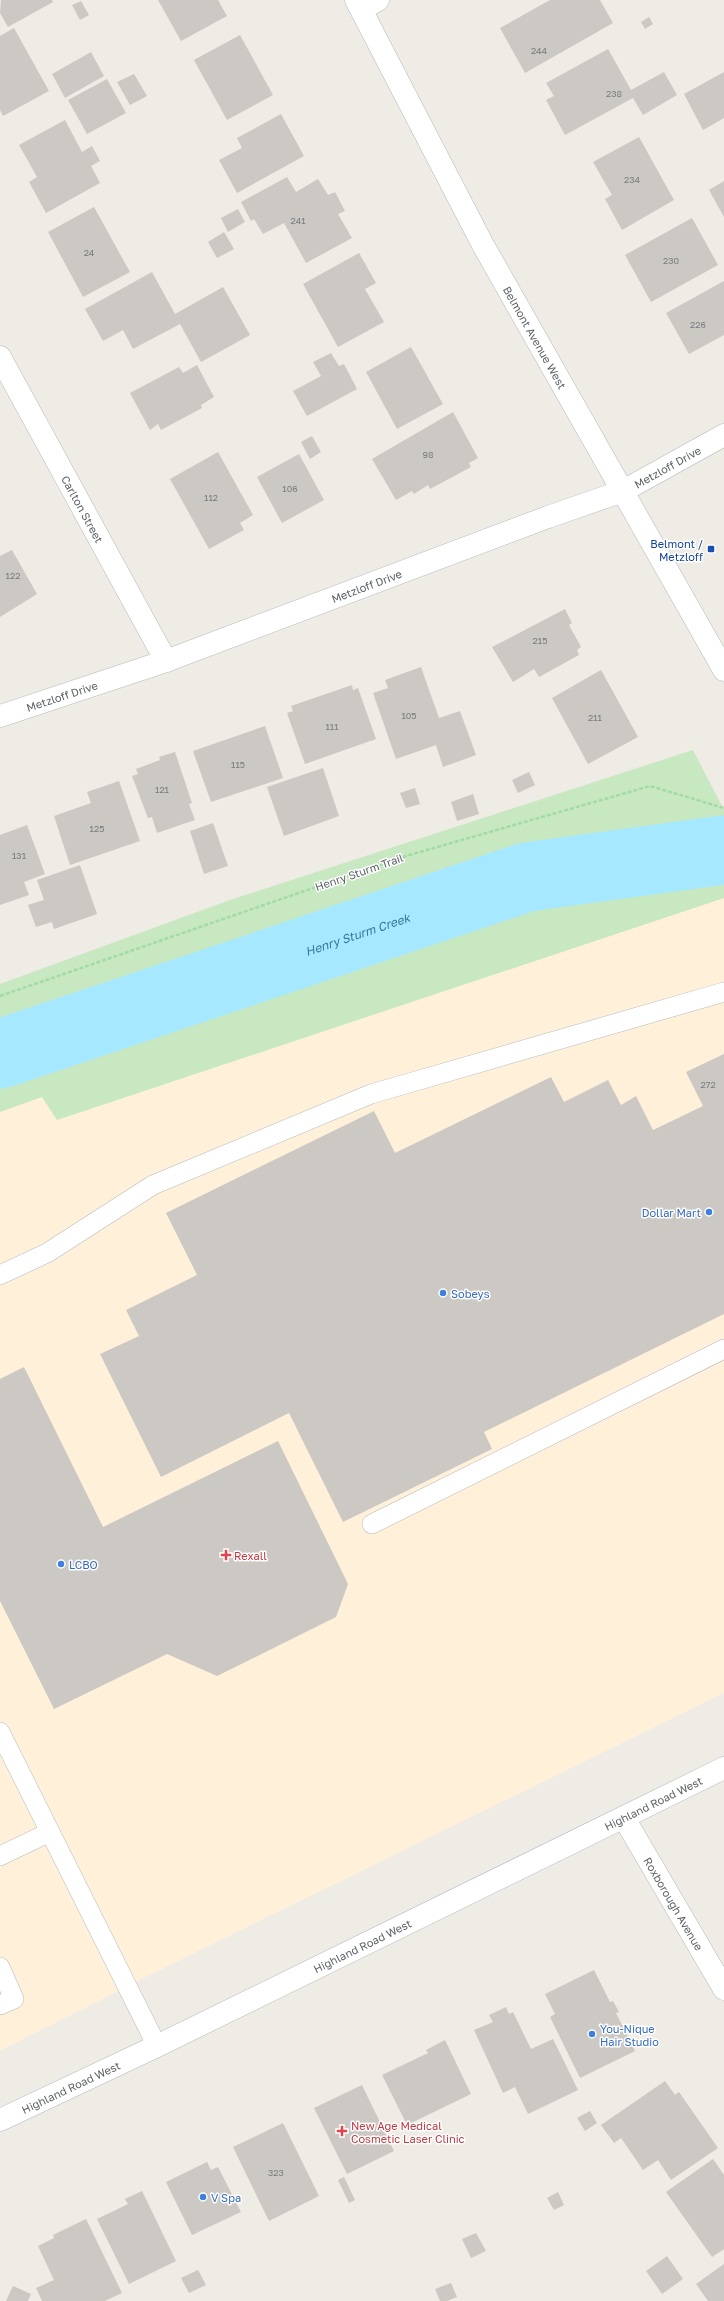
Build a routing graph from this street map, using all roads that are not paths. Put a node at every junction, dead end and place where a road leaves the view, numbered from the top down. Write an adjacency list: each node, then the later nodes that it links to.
1 (365, 3): 4 (street, Belmont Avenue West)
2 (0, 357): 5 (street, Carlton Street)
3 (724, 435): 4 (street, Metzloff Drive)
4 (623, 491): 5 (street, Metzloff Drive); 6 (street, Belmont Avenue West)
5 (166, 661): 7 (street, Metzloff Drive)
6 (724, 670)
7 (0, 716)
8 (724, 992): 9 (lane)
9 (0, 1275)
10 (724, 1348): 11 (lane)
11 (372, 1524)
12 (0, 1732): 15 (lane)
13 (724, 1768): 14 (street, Highland Road West)
14 (624, 1818): 18 (street, Roxborough Avenue); 20 (street, Highland Road West)
15 (50, 1832): 16 (lane); 20 (lane)
16 (0, 1856)
17 (0, 1967): 19 (lane)
18 (724, 1989)
19 (0, 2005)
20 (157, 2046): 21 (street, Highland Road West)
21 (0, 2120)

